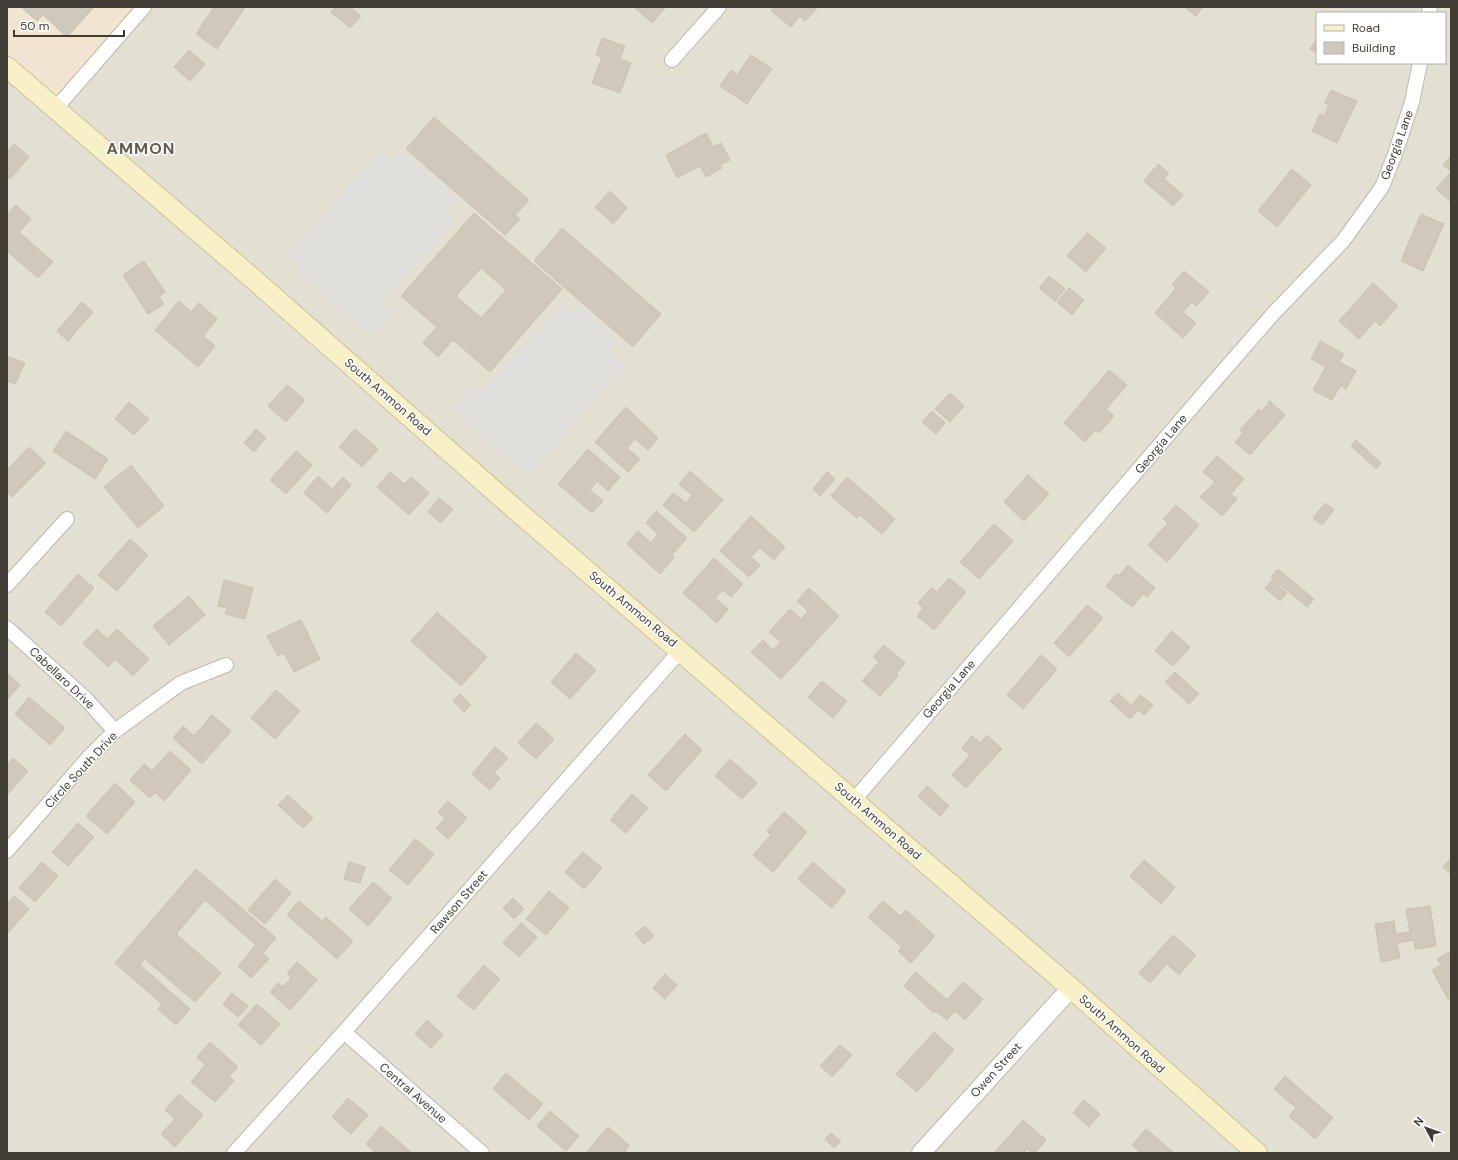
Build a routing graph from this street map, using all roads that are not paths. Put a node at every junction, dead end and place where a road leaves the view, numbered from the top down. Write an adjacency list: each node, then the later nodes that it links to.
1 (144, 7): 6 (street)
2 (719, 7): 3 (street)
3 (672, 60)
4 (1420, 64): 13 (street, Georgia Lane)
5 (7, 67): 6 (main road, South Ammon Road)
6 (56, 108): 10 (main road, South Ammon Road)
7 (67, 519): 8 (street)
8 (7, 585)
9 (7, 628): 12 (street, Cabellaro Drive)
10 (681, 650): 13 (main road, South Ammon Road); 16 (street, Rawson Street)
11 (226, 665): 12 (street, Circle South Drive)
12 (115, 731): 14 (street, Circle South Drive)
13 (854, 800): 15 (main road, South Ammon Road)
14 (7, 851)
15 (1071, 988): 19 (street, Owen Street); 20 (main road, South Ammon Road)
16 (344, 1032): 17 (street, Rawson Street); 18 (street, Central Avenue)
17 (234, 1153)
18 (482, 1153)
19 (921, 1153)
20 (1257, 1153)

